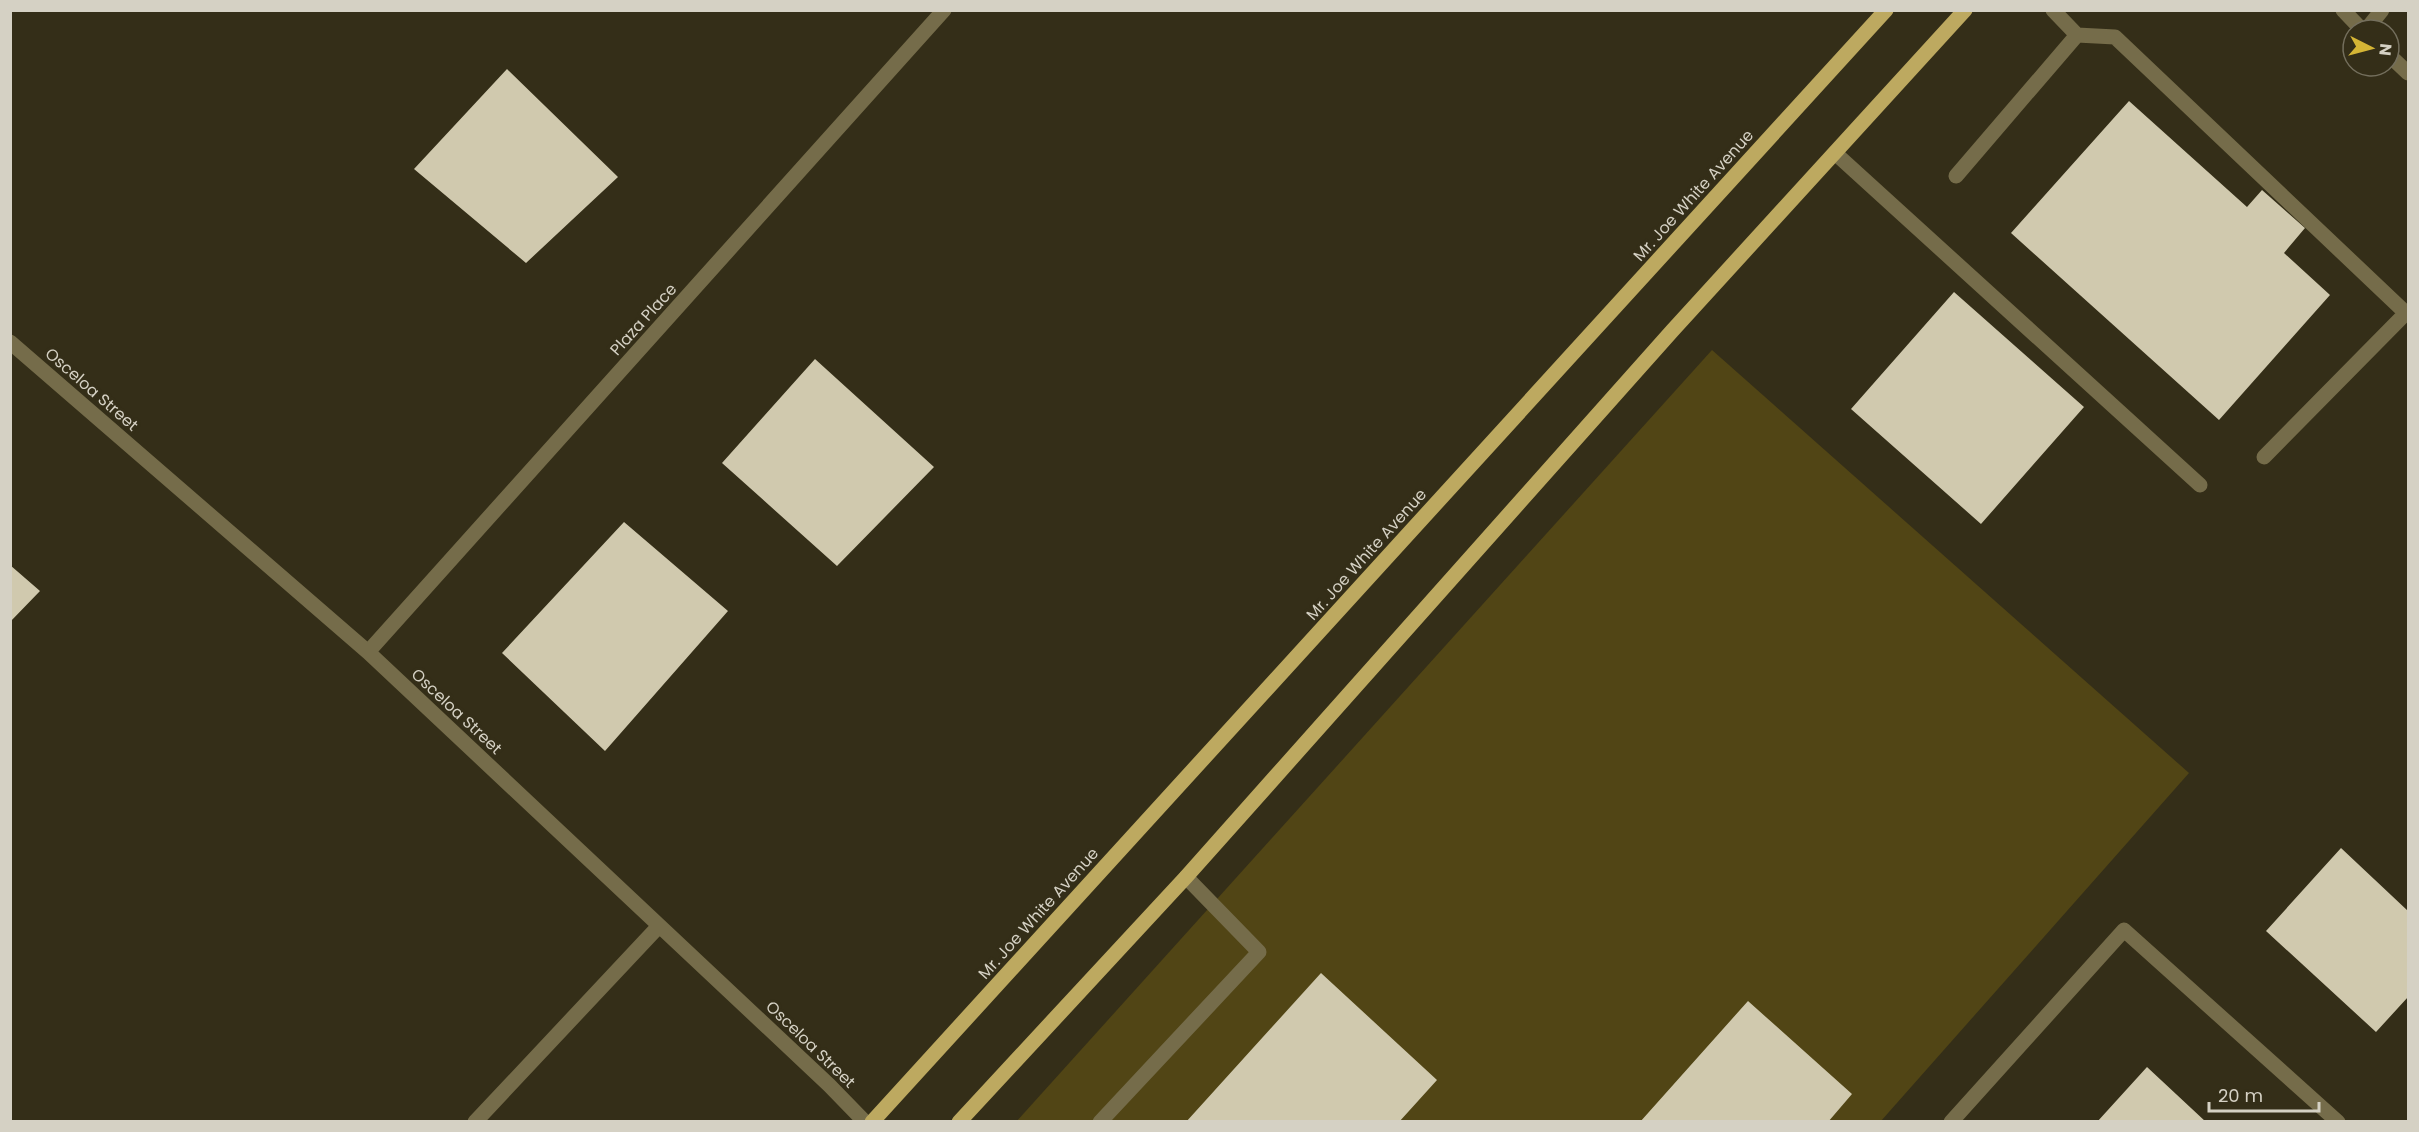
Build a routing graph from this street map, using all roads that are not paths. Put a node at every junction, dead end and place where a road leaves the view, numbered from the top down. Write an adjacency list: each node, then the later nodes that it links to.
1 (944, 10): 12 (street, Plaza Place)
2 (1886, 10): 17 (main road, Mr. Joe White Avenue)
3 (1965, 10): 6 (main road)
4 (2053, 10): 5 (street)
5 (2078, 35): 7 (street); 8 (street)
6 (1835, 153): 11 (street); 13 (main road)
7 (1956, 176)
8 (2407, 314): 10 (street)
9 (10, 342): 12 (street, Osceloa Street)
10 (2264, 457)
11 (2200, 485)
12 (368, 652): 14 (street, Osceloa Street)
13 (1186, 878): 18 (main road); 19 (street)
14 (659, 926): 15 (street); 16 (street, Osceloa Street)
15 (475, 1122)
16 (865, 1122)
17 (872, 1122)
18 (959, 1122)
19 (1100, 1122)
20 (1951, 1122): 21 (street)
21 (2338, 1122)

